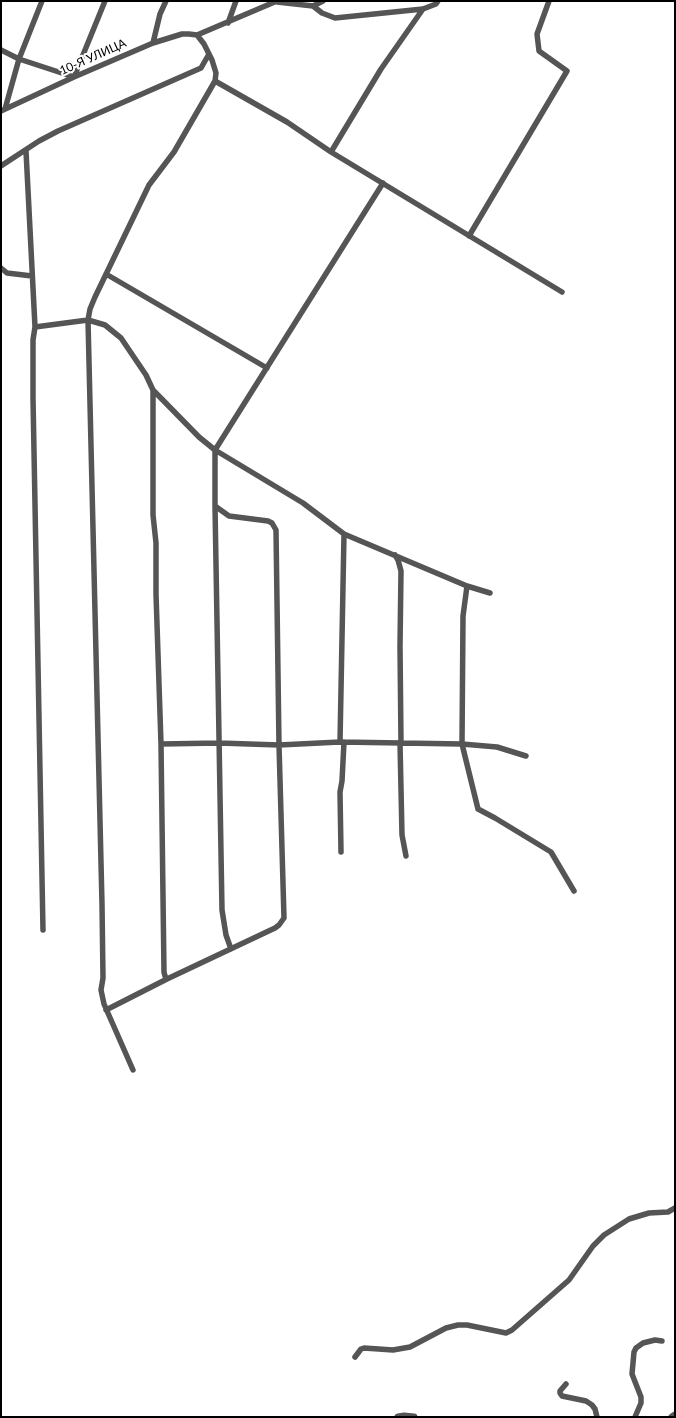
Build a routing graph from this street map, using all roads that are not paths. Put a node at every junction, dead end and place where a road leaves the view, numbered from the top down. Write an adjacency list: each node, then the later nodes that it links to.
1 (42, 1): 16 (street)
2 (104, 1): 17 (street)
3 (166, 1): 13 (street)
4 (236, 1): 11 (street)
5 (322, 1): 9 (street)
6 (438, 1): 10 (street)
7 (548, 1): 24 (street)
8 (277, 2): 9 (street); 11 (street, 10-Я УЛИЦА)
9 (314, 6): 10 (street)
10 (423, 9): 21 (street)
11 (228, 23): 12 (street, 10-Я УЛИЦА)
12 (197, 35): 13 (street, 10-Я УЛИЦА); 15 (street)
13 (153, 43): 17 (street, 10-Я УЛИЦА)
14 (1, 50): 16 (street)
15 (209, 54): 18 (street); 20 (street)
16 (19, 59): 17 (street); 19 (street)
17 (74, 77): 19 (street, 10-Я УЛИЦА)
18 (215, 81): 21 (street); 26 (street)
19 (3, 110)
20 (26, 151): 22 (street); 27 (street)
21 (331, 152): 23 (street)
22 (1, 166)
23 (383, 183): 24 (street); 31 (street)
24 (469, 236): 28 (street)
25 (1, 268): 27 (street)
26 (106, 274): 29 (street); 31 (street)
27 (32, 276): 30 (street)
28 (562, 292)
29 (88, 320): 30 (street); 32 (street); 52 (street)
30 (35, 327): 49 (street)
31 (267, 368): 33 (street)
32 (154, 390): 33 (street); 42 (street)
33 (215, 450): 34 (street); 35 (street)
34 (215, 506): 40 (street); 44 (street)
35 (344, 534): 36 (street); 39 (street)
36 (395, 555): 37 (street); 41 (street)
37 (467, 586): 38 (street); 43 (street)
38 (490, 593)
39 (342, 742): 41 (street); 44 (street); 46 (street)
40 (219, 743): 42 (street); 44 (street); 50 (street)
41 (400, 743): 43 (street); 47 (street)
42 (161, 744): 51 (street)
43 (462, 744): 45 (street); 48 (street)
44 (279, 745): 50 (street)
45 (526, 756)
46 (341, 852)
47 (406, 856)
48 (574, 891)
49 (43, 930)
50 (232, 949): 51 (street)
51 (167, 980): 52 (street)
52 (106, 1010): 53 (street)
53 (133, 1070)
54 (675, 1208): 56 (street)
55 (662, 1341): 62 (street)
56 (355, 1357)
57 (566, 1384): 61 (street)
58 (675, 1415): 63 (street)
59 (398, 1417): 60 (street)
60 (414, 1417)
61 (597, 1417)
62 (635, 1417)
63 (672, 1417)

